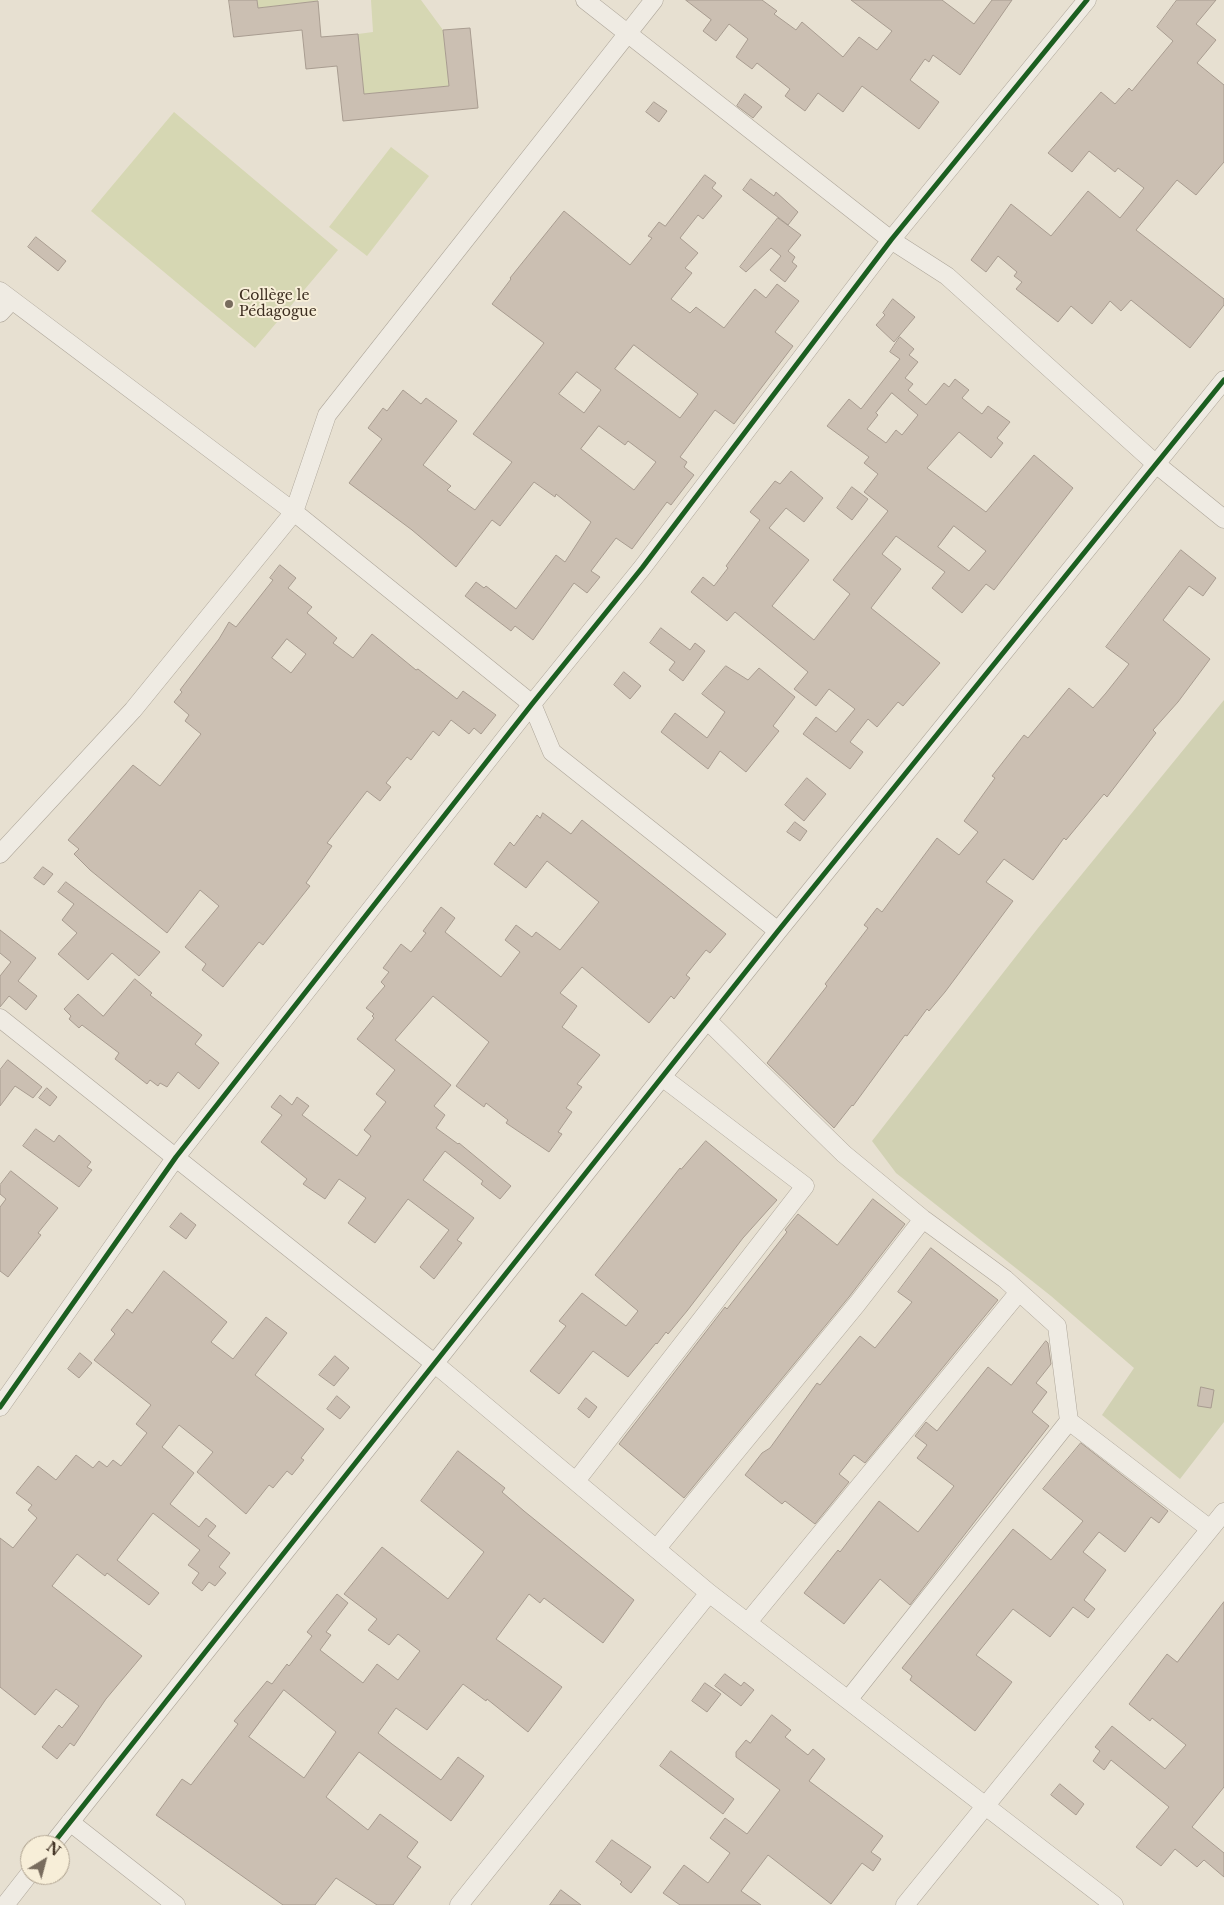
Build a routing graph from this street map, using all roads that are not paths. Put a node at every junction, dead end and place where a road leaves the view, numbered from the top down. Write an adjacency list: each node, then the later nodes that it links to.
1 (585, 0): 4 (street)
2 (654, 0): 4 (street)
3 (1087, 0): 5 (street)
4 (628, 34): 5 (street); 10 (street)
5 (891, 240): 9 (street); 12 (street)
6 (6, 295): 7 (street); 10 (street)
7 (0, 313)
8 (1224, 380): 9 (street)
9 (1156, 464): 11 (street); 14 (street)
10 (294, 512): 12 (street); 13 (street)
11 (1224, 518)
12 (532, 704): 14 (street); 18 (street)
13 (0, 854)
14 (778, 931): 16 (street)
15 (0, 1018): 18 (street)
16 (707, 1020): 17 (street); 19 (street)
17 (662, 1077): 21 (street); 24 (street)
18 (176, 1157): 21 (street); 22 (street)
19 (923, 1219): 20 (street); 27 (street)
20 (1018, 1292): 23 (street); 29 (street)
21 (434, 1363): 24 (street); 32 (street)
22 (0, 1407)
23 (1069, 1421): 26 (street); 30 (street)
24 (576, 1481): 27 (street)
25 (1224, 1512): 26 (street)
26 (1210, 1529): 31 (street)
27 (657, 1548): 28 (street)
28 (709, 1593): 29 (street); 37 (street)
29 (748, 1622): 30 (street)
30 (848, 1700): 31 (street)
31 (985, 1806): 38 (street); 39 (street)
32 (70, 1822): 33 (street); 36 (street)
33 (60, 1835)
34 (21, 1885): 35 (street)
35 (5, 1905)
36 (176, 1905)
37 (459, 1905)
38 (905, 1905)
39 (1114, 1905)

